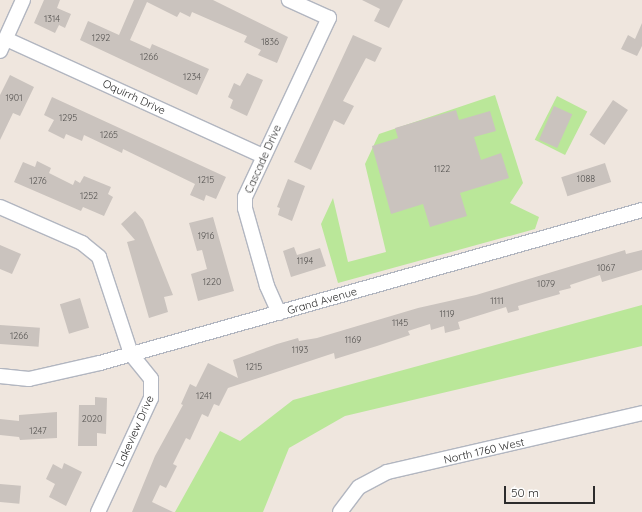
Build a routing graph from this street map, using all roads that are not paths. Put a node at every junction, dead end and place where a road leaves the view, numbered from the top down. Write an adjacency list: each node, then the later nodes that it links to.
1 (24, 0): 3 (street)
2 (289, 0): 4 (street, Cascade Drive)
3 (3, 45): 4 (street, Oquirrh Drive)
4 (263, 156): 7 (street, Cascade Drive)
5 (0, 207): 8 (street)
6 (642, 210): 7 (street, Grand Avenue)
7 (279, 313): 8 (street, Grand Avenue)
8 (131, 354): 9 (street, Grand Avenue); 11 (street, Lakeview Drive)
9 (0, 376)
10 (642, 413): 12 (street, North 1760 West)
11 (98, 512)
12 (340, 512)

